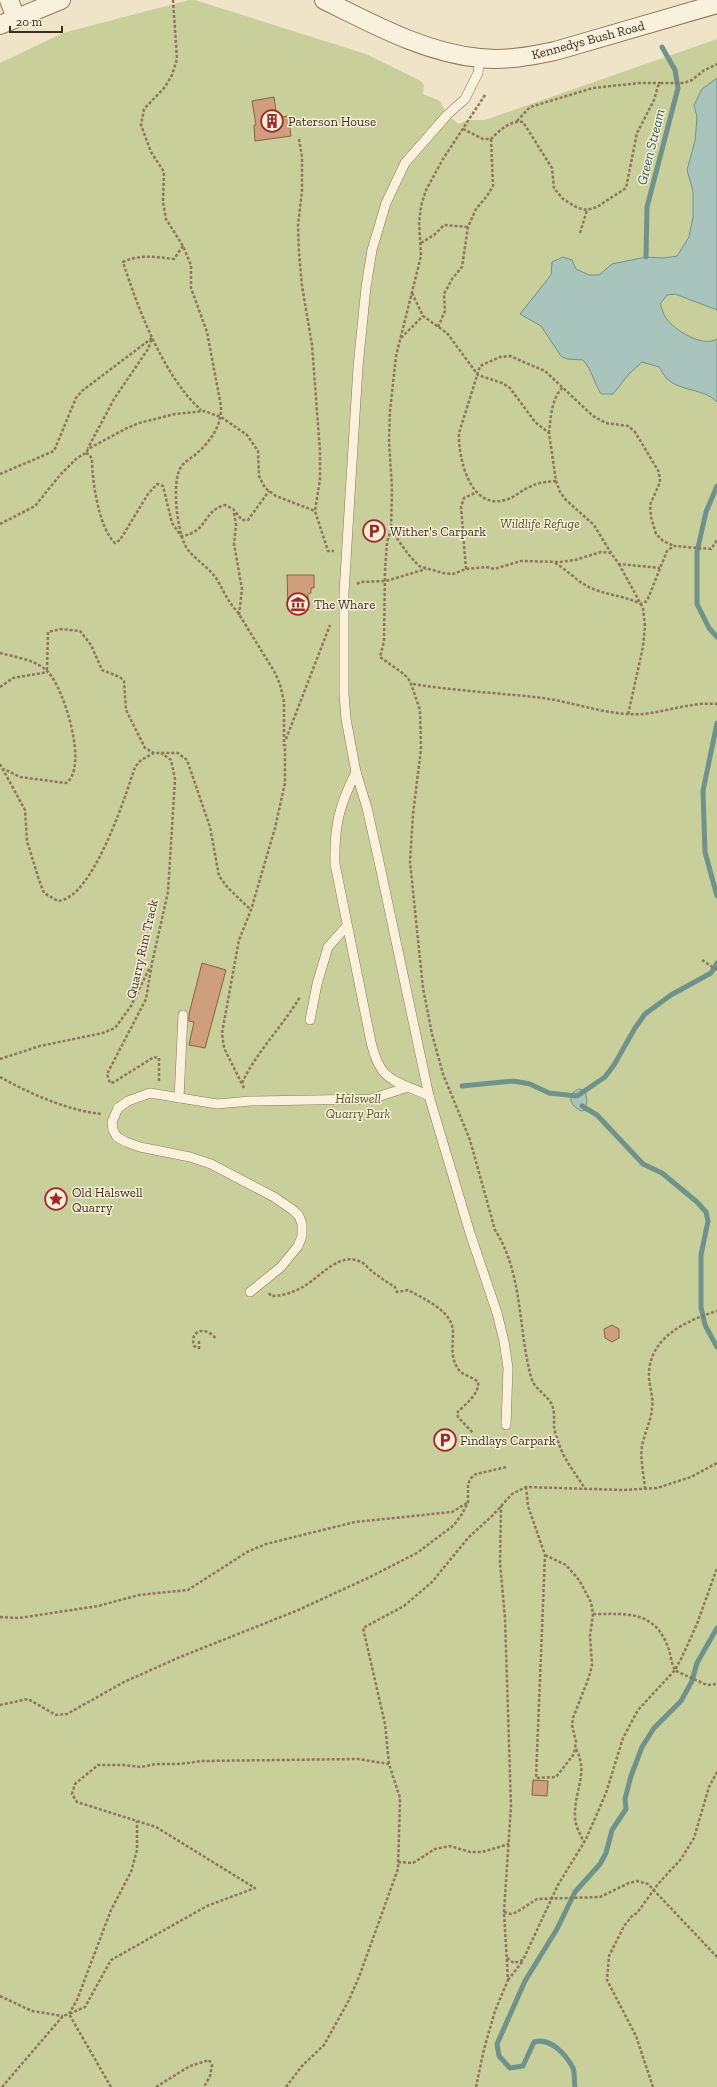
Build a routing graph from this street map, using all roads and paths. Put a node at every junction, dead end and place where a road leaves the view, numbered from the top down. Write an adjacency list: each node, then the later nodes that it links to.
1 (9, 0): 6 (street)
2 (61, 0): 6 (street)
3 (173, 0): 19 (path)
4 (324, 0): 7 (street, Kennedys Bush Road)
5 (717, 4): 7 (street, Kennedys Bush Road)
6 (8, 21)
7 (480, 58): 43 (lane)
8 (717, 64): 9 (path)
9 (661, 84): 11 (path); 15 (path)
10 (485, 95): 12 (path)
11 (516, 121): 13 (path); 15 (path)
12 (463, 129): 13 (path); 18 (path)
13 (492, 138): 16 (path)
14 (299, 139): 36 (path)
15 (587, 210): 17 (path)
16 (468, 227): 18 (path); 22 (path)
17 (580, 233)
18 (421, 243): 20 (path)
19 (183, 246): 23 (path); 28 (path)
20 (412, 293): 21 (path); 24 (path)
21 (423, 316): 22 (path); 24 (path)
22 (438, 327): 25 (path)
23 (152, 338): 27 (path); 30 (path); 32 (path)
24 (400, 339): 39 (path)
25 (478, 375): 26 (path); 29 (path); 35 (path)
26 (563, 388): 29 (path); 42 (path)
27 (201, 410): 28 (path); 30 (path)
28 (222, 417): 34 (path); 40 (path)
29 (549, 433): 33 (path)
30 (88, 449): 31 (path)
31 (86, 453): 38 (path); 40 (path)
32 (0, 474)
33 (556, 481): 35 (path); 44 (path)
34 (269, 491): 36 (path); 37 (path)
35 (477, 492): 49 (path)
36 (315, 511): 43 (path)
37 (234, 512): 40 (path); 53 (path)
38 (0, 524)
39 (391, 530): 48 (path); 50 (path)
40 (181, 536): 53 (path)
41 (717, 540): 42 (path)
42 (674, 546): 47 (path)
43 (346, 551): 51 (lane)
44 (611, 553): 45 (path); 46 (path)
45 (553, 562): 49 (path); 52 (path)
46 (619, 564): 47 (path); 52 (path)
47 (660, 568): 52 (path)
48 (426, 569): 49 (path); 50 (path)
49 (466, 569)
50 (386, 581): 51 (path); 57 (path)
51 (344, 593): 66 (lane)
52 (641, 604): 60 (path)
53 (239, 615): 61 (path)
54 (332, 620): 61 (path)
55 (0, 653): 56 (path)
56 (48, 671): 58 (path); 62 (path); 65 (path)
57 (412, 684): 60 (path); 94 (path)
58 (0, 687)
59 (717, 704): 60 (path)
60 (628, 715)
61 (284, 746): 67 (path)
62 (154, 753): 63 (path); 65 (path)
63 (161, 753): 67 (path); 70 (path, Quarry Rim Track)
64 (0, 764): 65 (path)
65 (4, 769)
66 (356, 772): 68 (lane); 80 (lane)
67 (251, 910): 77 (path)
68 (346, 927): 74 (lane); 78 (lane)
69 (702, 960): 71 (path)
70 (152, 963): 75 (path); 79 (path, Quarry Rim Track)
71 (717, 970)
72 (302, 995): 77 (path)
73 (182, 1015): 81 (lane)
74 (310, 1020)
75 (0, 1059)
76 (0, 1078): 83 (path)
77 (242, 1083): 82 (path)
78 (408, 1087): 80 (lane); 82 (lane)
79 (158, 1094): 81 (lane); 83 (lane)
80 (429, 1096): 89 (lane)
81 (179, 1098): 82 (lane)
82 (250, 1101)
83 (114, 1116): 84 (lane)
84 (265, 1280): 85 (lane); 90 (path)
85 (250, 1292)
86 (717, 1311): 95 (path)
87 (216, 1339): 88 (path)
88 (199, 1342)
89 (506, 1425)
90 (473, 1433)
91 (717, 1463): 95 (path)
92 (507, 1467): 96 (path)
93 (526, 1487): 94 (path); 97 (path); 98 (path)
94 (585, 1489): 95 (path)
95 (645, 1489)
96 (468, 1502): 101 (path); 104 (path)
97 (501, 1506): 106 (path); 110 (path)
98 (545, 1555): 100 (path); 105 (path)
99 (717, 1568): 102 (path)
100 (593, 1614): 102 (path); 105 (path)
101 (0, 1617)
102 (675, 1670): 103 (path); 109 (path)
103 (717, 1684)
104 (0, 1705)
105 (576, 1749): 109 (path)
106 (389, 1764): 108 (path); 111 (path)
107 (717, 1772): 112 (path)
108 (137, 1820): 120 (path); 120 (path)
109 (584, 1842): 113 (path)
110 (509, 1844): 111 (path); 114 (path)
111 (398, 1862): 126 (path)
112 (653, 1889): 113 (path); 115 (path); 128 (path)
113 (551, 1899): 114 (path); 117 (path)
114 (504, 1912): 116 (path)
115 (717, 1957)
116 (506, 1958): 117 (path); 118 (path)
117 (523, 1960): 118 (path)
118 (508, 1980): 127 (path)
119 (0, 1996): 121 (path)
120 (69, 2014): 121 (path); 123 (path)
121 (62, 2016): 122 (path)
122 (2, 2087)
123 (111, 2087)
124 (156, 2087): 125 (path)
125 (204, 2087)
126 (286, 2087)
127 (476, 2087)
128 (652, 2087)

